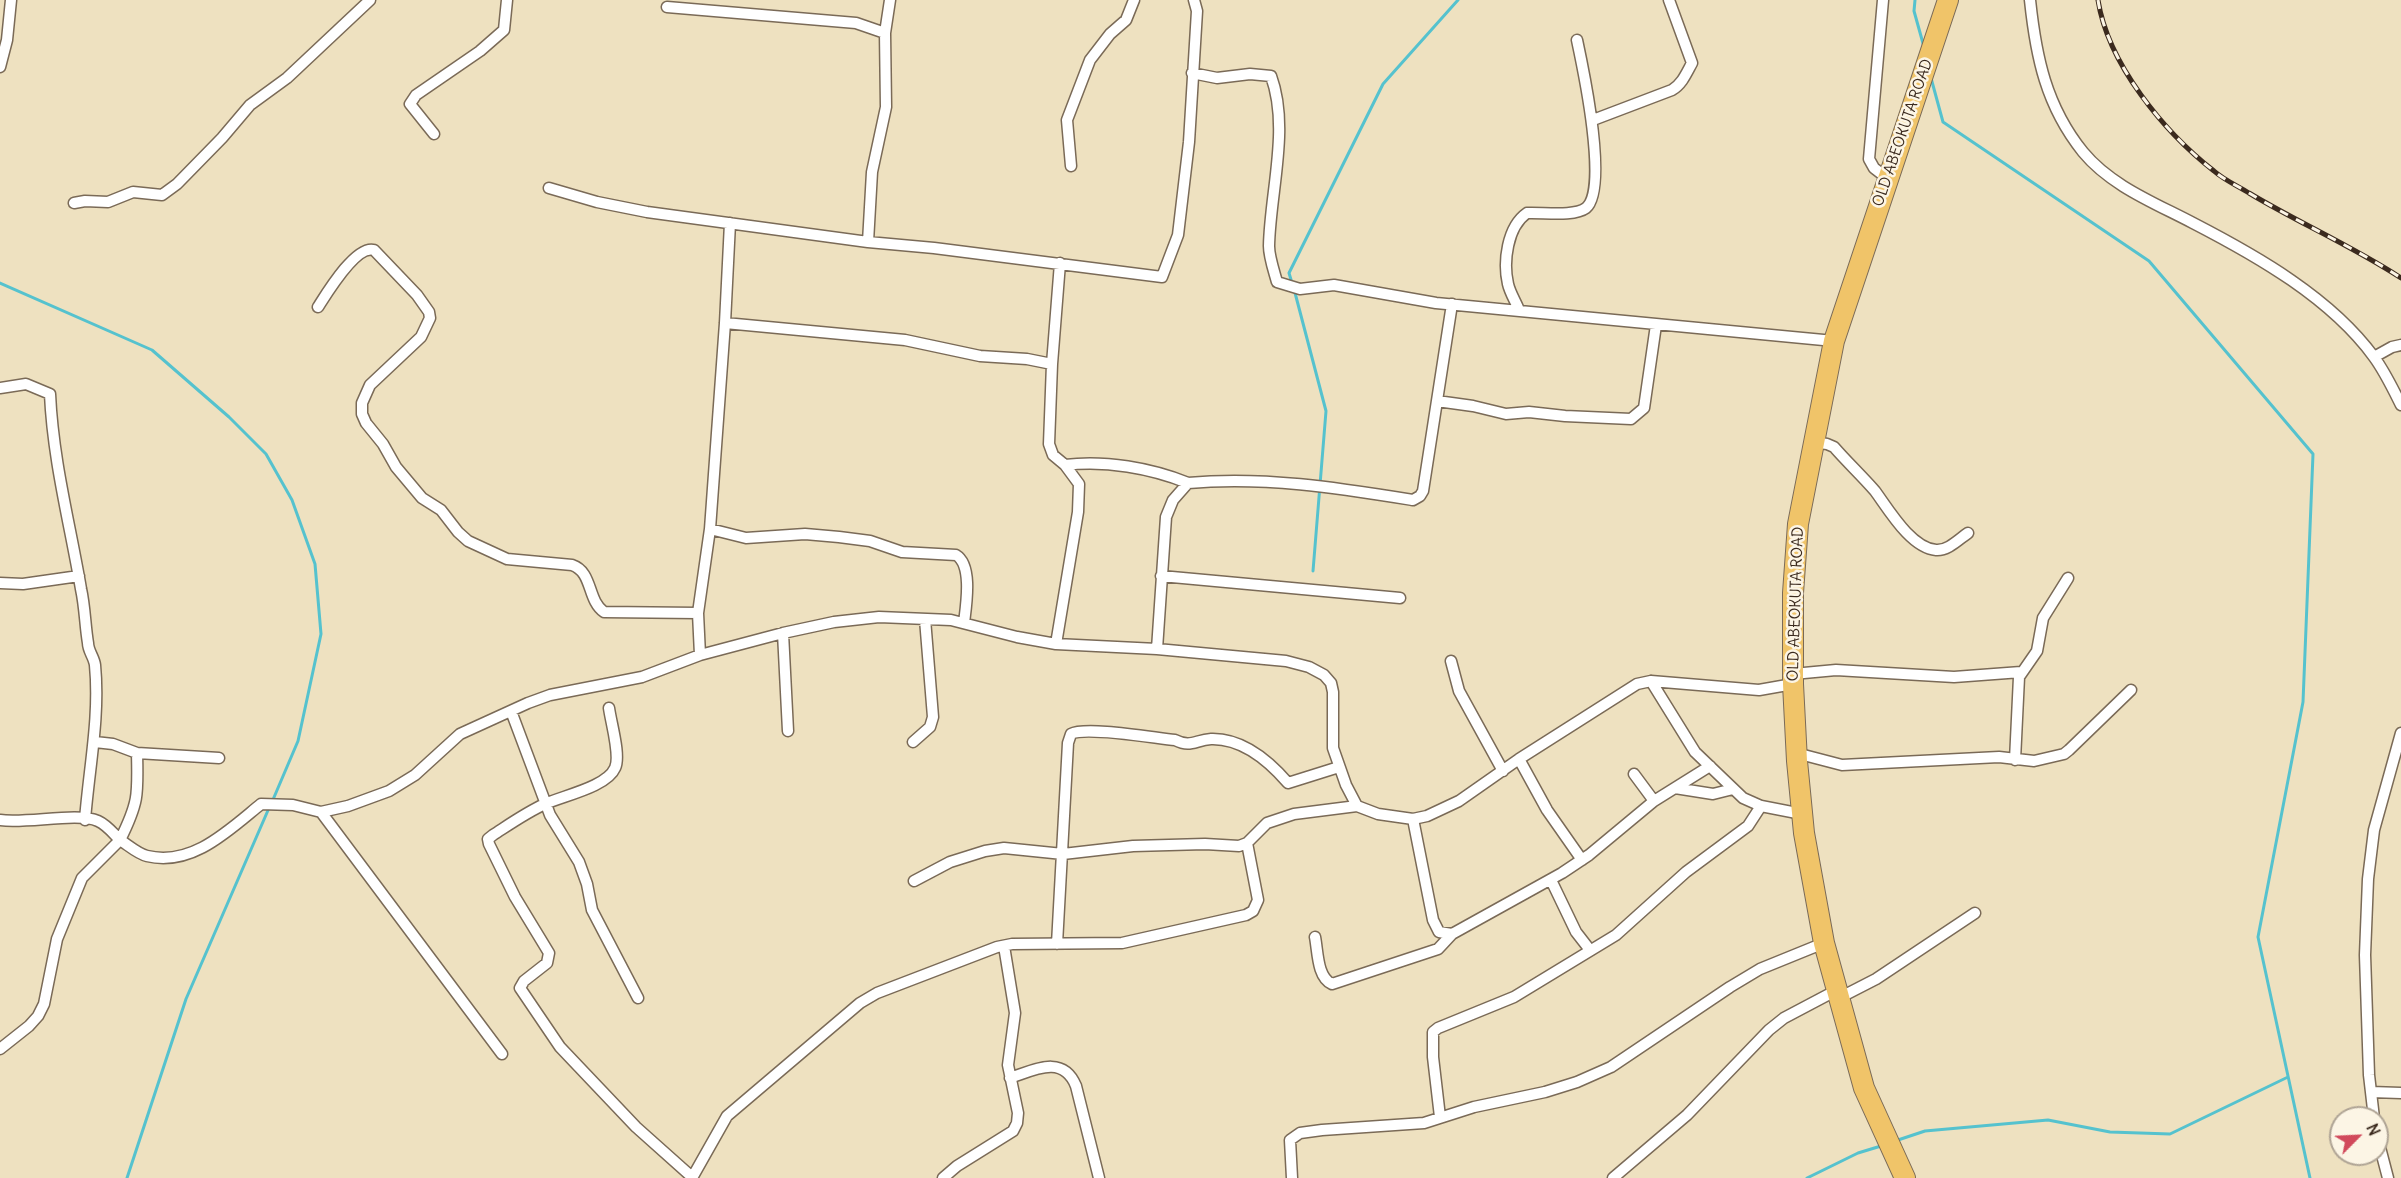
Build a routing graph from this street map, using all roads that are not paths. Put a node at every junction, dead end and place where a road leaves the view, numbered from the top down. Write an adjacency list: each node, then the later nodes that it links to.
1 (11, 0): 14 (street)
2 (370, 0): 21 (street)
3 (507, 0): 17 (street)
4 (891, 0): 12 (street)
5 (1134, 0): 18 (street)
6 (1194, 0): 15 (street)
7 (1669, 0): 16 (street)
8 (1883, 0): 19 (street)
9 (1948, 0): 19 (highway, OLD ABEOKUTA ROAD)
10 (2030, 0): 32 (street)
11 (667, 7): 12 (street)
12 (885, 33): 23 (street)
13 (1577, 40): 16 (street)
14 (0, 67)
15 (1192, 73): 24 (street); 25 (street)
16 (1593, 120): 27 (street)
17 (434, 134)
18 (1071, 166)
19 (1887, 178): 30 (highway, OLD ABEOKUTA ROAD)
20 (549, 188): 22 (street)
21 (74, 203)
22 (730, 224): 23 (street); 28 (street)
23 (868, 242): 24 (street)
24 (1060, 263): 33 (street)
25 (1452, 304): 27 (street); 35 (street)
26 (318, 307): 47 (street)
27 (1520, 310): 29 (street)
28 (725, 323): 33 (street); 40 (street)
29 (1656, 325): 30 (street); 35 (street)
30 (1834, 341): 37 (highway, OLD ABEOKUTA ROAD)
31 (2401, 345): 32 (street)
32 (2374, 357): 36 (street)
33 (1052, 364): 38 (street)
34 (0, 388): 42 (street)
35 (1437, 401): 39 (street)
36 (2401, 405)
37 (1813, 442): 41 (street); 56 (highway, OLD ABEOKUTA ROAD)
38 (1065, 465): 39 (street); 51 (street)
39 (1188, 483): 43 (street)
40 (710, 529): 47 (street); 49 (street)
41 (1968, 533)
42 (78, 576): 45 (street); 63 (street)
43 (1161, 576): 46 (street); 52 (street)
44 (2068, 578): 55 (street)
45 (0, 583)
46 (1400, 598)
47 (698, 613): 53 (street)
48 (925, 619): 49 (street); 50 (street); 64 (street)
49 (964, 623): 51 (street)
50 (783, 633): 53 (street); 61 (street)
51 (1056, 644): 52 (street)
52 (1156, 650): 71 (street)
53 (700, 655): 60 (street)
54 (1451, 661): 72 (street)
55 (2021, 672): 56 (street); 69 (street)
56 (1793, 679): 57 (street); 66 (highway, OLD ABEOKUTA ROAD)
57 (1651, 681): 68 (street); 70 (street)
58 (2131, 690): 69 (street)
59 (609, 708): 80 (street)
60 (511, 711): 80 (street); 83 (street)
61 (788, 731)
62 (2401, 733): 73 (street)
63 (95, 742): 65 (street); 87 (street)
64 (913, 742)
65 (137, 753): 67 (street); 88 (street)
66 (1796, 753): 69 (street); 84 (highway, OLD ABEOKUTA ROAD)
67 (219, 758)
68 (1519, 759): 72 (street); 91 (street)
69 (2014, 760)
70 (1710, 766): 75 (street); 77 (street)
71 (1339, 767): 81 (street); 90 (street)
72 (1503, 771): 85 (street)
73 (2396, 771): 106 (street)
74 (1634, 774): 79 (street)
75 (1696, 775): 76 (street); 78 (street)
76 (1675, 788): 78 (street); 79 (street)
77 (1733, 789): 78 (street); 82 (street)
78 (1699, 793)
79 (1654, 801): 91 (street)
80 (546, 803): 102 (street); 110 (street)
81 (1357, 806): 85 (street); 89 (street)
82 (1761, 806): 84 (street); 100 (street)
83 (321, 812): 88 (street); 104 (street)
84 (1802, 814): 97 (highway, OLD ABEOKUTA ROAD)
85 (1413, 819): 95 (street)
86 (0, 820): 87 (street)
87 (85, 820): 88 (street)
88 (120, 840): 103 (street)
89 (1247, 843): 90 (street); 98 (street)
90 (1064, 854): 93 (street); 98 (street)
91 (1582, 860): 92 (street)
92 (1551, 880): 95 (street); 100 (street)
93 (914, 881)
94 (1975, 913): 101 (street)
95 (1452, 934): 96 (street)
96 (1316, 937)
97 (1824, 943): 101 (highway, OLD ABEOKUTA ROAD); 109 (street)
98 (1057, 944): 99 (street)
99 (1004, 946): 105 (street); 110 (street)
100 (1590, 950): 109 (street)
101 (1838, 994): 114 (street); 115 (highway, OLD ABEOKUTA ROAD)
102 (638, 999)
103 (0, 1049)
104 (502, 1054)
105 (1010, 1078): 111 (street); 112 (street)
106 (2371, 1092): 107 (street); 108 (street)
107 (2401, 1093)
108 (2373, 1106)
109 (1440, 1117): 113 (street)
110 (692, 1178)
111 (943, 1178)
112 (1099, 1178)
113 (1292, 1178)
114 (1613, 1178)
115 (1905, 1178)

